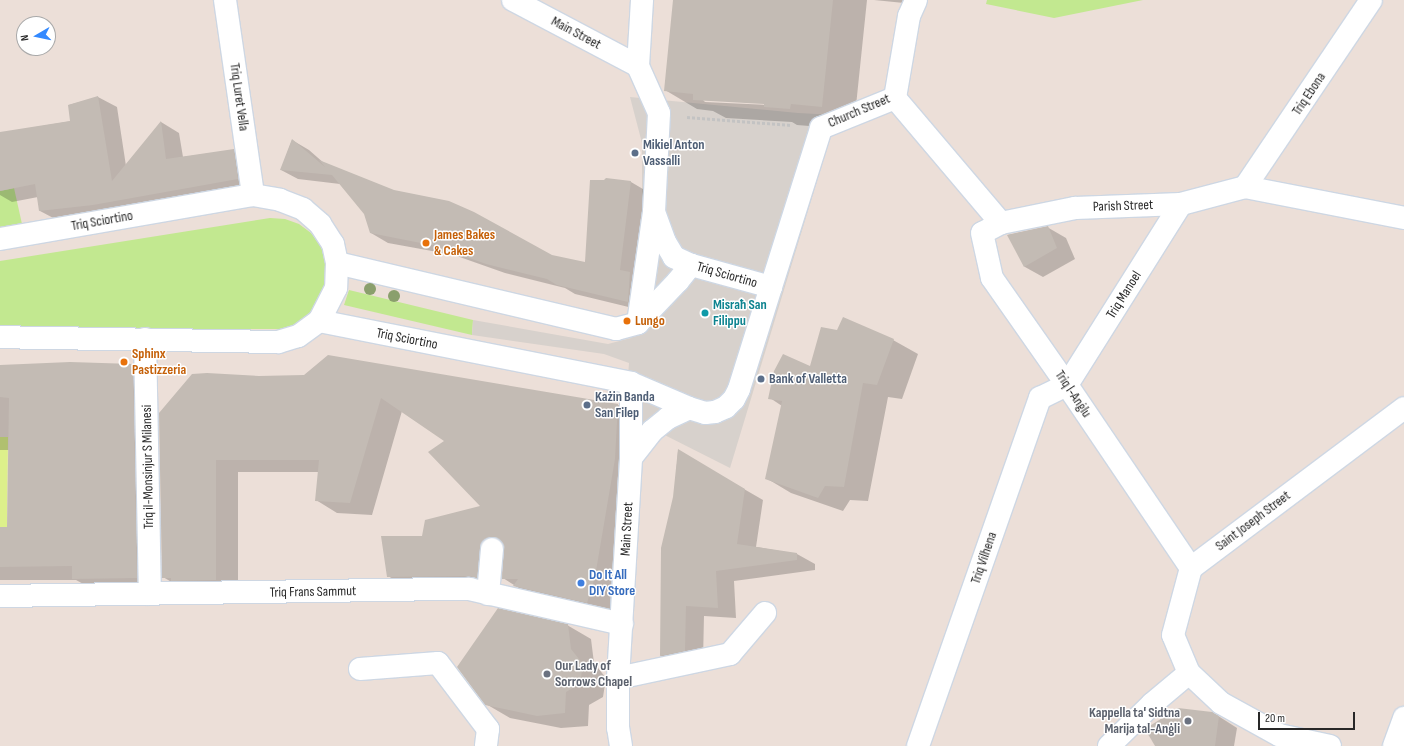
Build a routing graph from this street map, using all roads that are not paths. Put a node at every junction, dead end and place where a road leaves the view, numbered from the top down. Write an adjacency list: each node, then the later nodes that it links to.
1 (224, 0): 9 (street, Triq Luret Vella)
2 (513, 0): 6 (street, Main Street)
3 (642, 0): 6 (street)
4 (916, 0): 7 (street, Church Street)
5 (1371, 0): 8 (street, Triq Ebona)
6 (638, 66): 11 (street)
7 (895, 98): 13 (street); 17 (street, Church Street)
8 (1245, 187): 10 (street, Parish Street); 12 (street, Parish Street)
9 (253, 195): 14 (street, Triq Sciortino); 15 (street, Triq Sciortino)
10 (1181, 204): 13 (street, Parish Street); 23 (street, Triq Manoel)
11 (654, 212): 16 (street); 19 (street)
12 (1404, 218)
13 (1001, 222): 23 (street, Triq l-Anġlu)
14 (0, 239)
15 (337, 263): 18 (street, Triq Sciortino); 19 (street)
16 (691, 264): 17 (street, Triq Sciortino); 19 (street, Triq Sciortino)
17 (771, 287): 24 (street, Triq Sciortino)
18 (319, 321): 21 (street, Triq Sciortino); 22 (street, Triq Sciortino)
19 (638, 323)
20 (0, 337): 21 (street, Triq Sciortino)
21 (145, 339): 29 (street, Triq il-Monsinjur S Milanesi)
22 (631, 383): 24 (street, Triq Sciortino); 26 (street, Main Street)
23 (1067, 385): 28 (street, Triq l-Anġlu); 40 (street, Triq Vilhena)
24 (689, 408): 26 (street)
25 (1404, 408): 28 (street, Saint Joseph Street)
26 (631, 458): 33 (street, Main Street)
27 (492, 549): 30 (street)
28 (1191, 568): 35 (street)
29 (150, 594): 30 (street, Triq Frans Sammut); 31 (street, Triq Frans Sammut)
30 (488, 594): 33 (street, Triq Frans Sammut)
31 (0, 596)
32 (765, 613): 36 (street)
33 (622, 624): 36 (street, Main Street)
34 (360, 669): 38 (street)
35 (1189, 673): 41 (street); 42 (street)
36 (618, 678): 39 (street, Main Street)
37 (1404, 718): 43 (street)
38 (486, 746)
39 (621, 746)
40 (918, 746)
41 (1108, 746)
42 (1330, 746)
43 (1394, 746)

